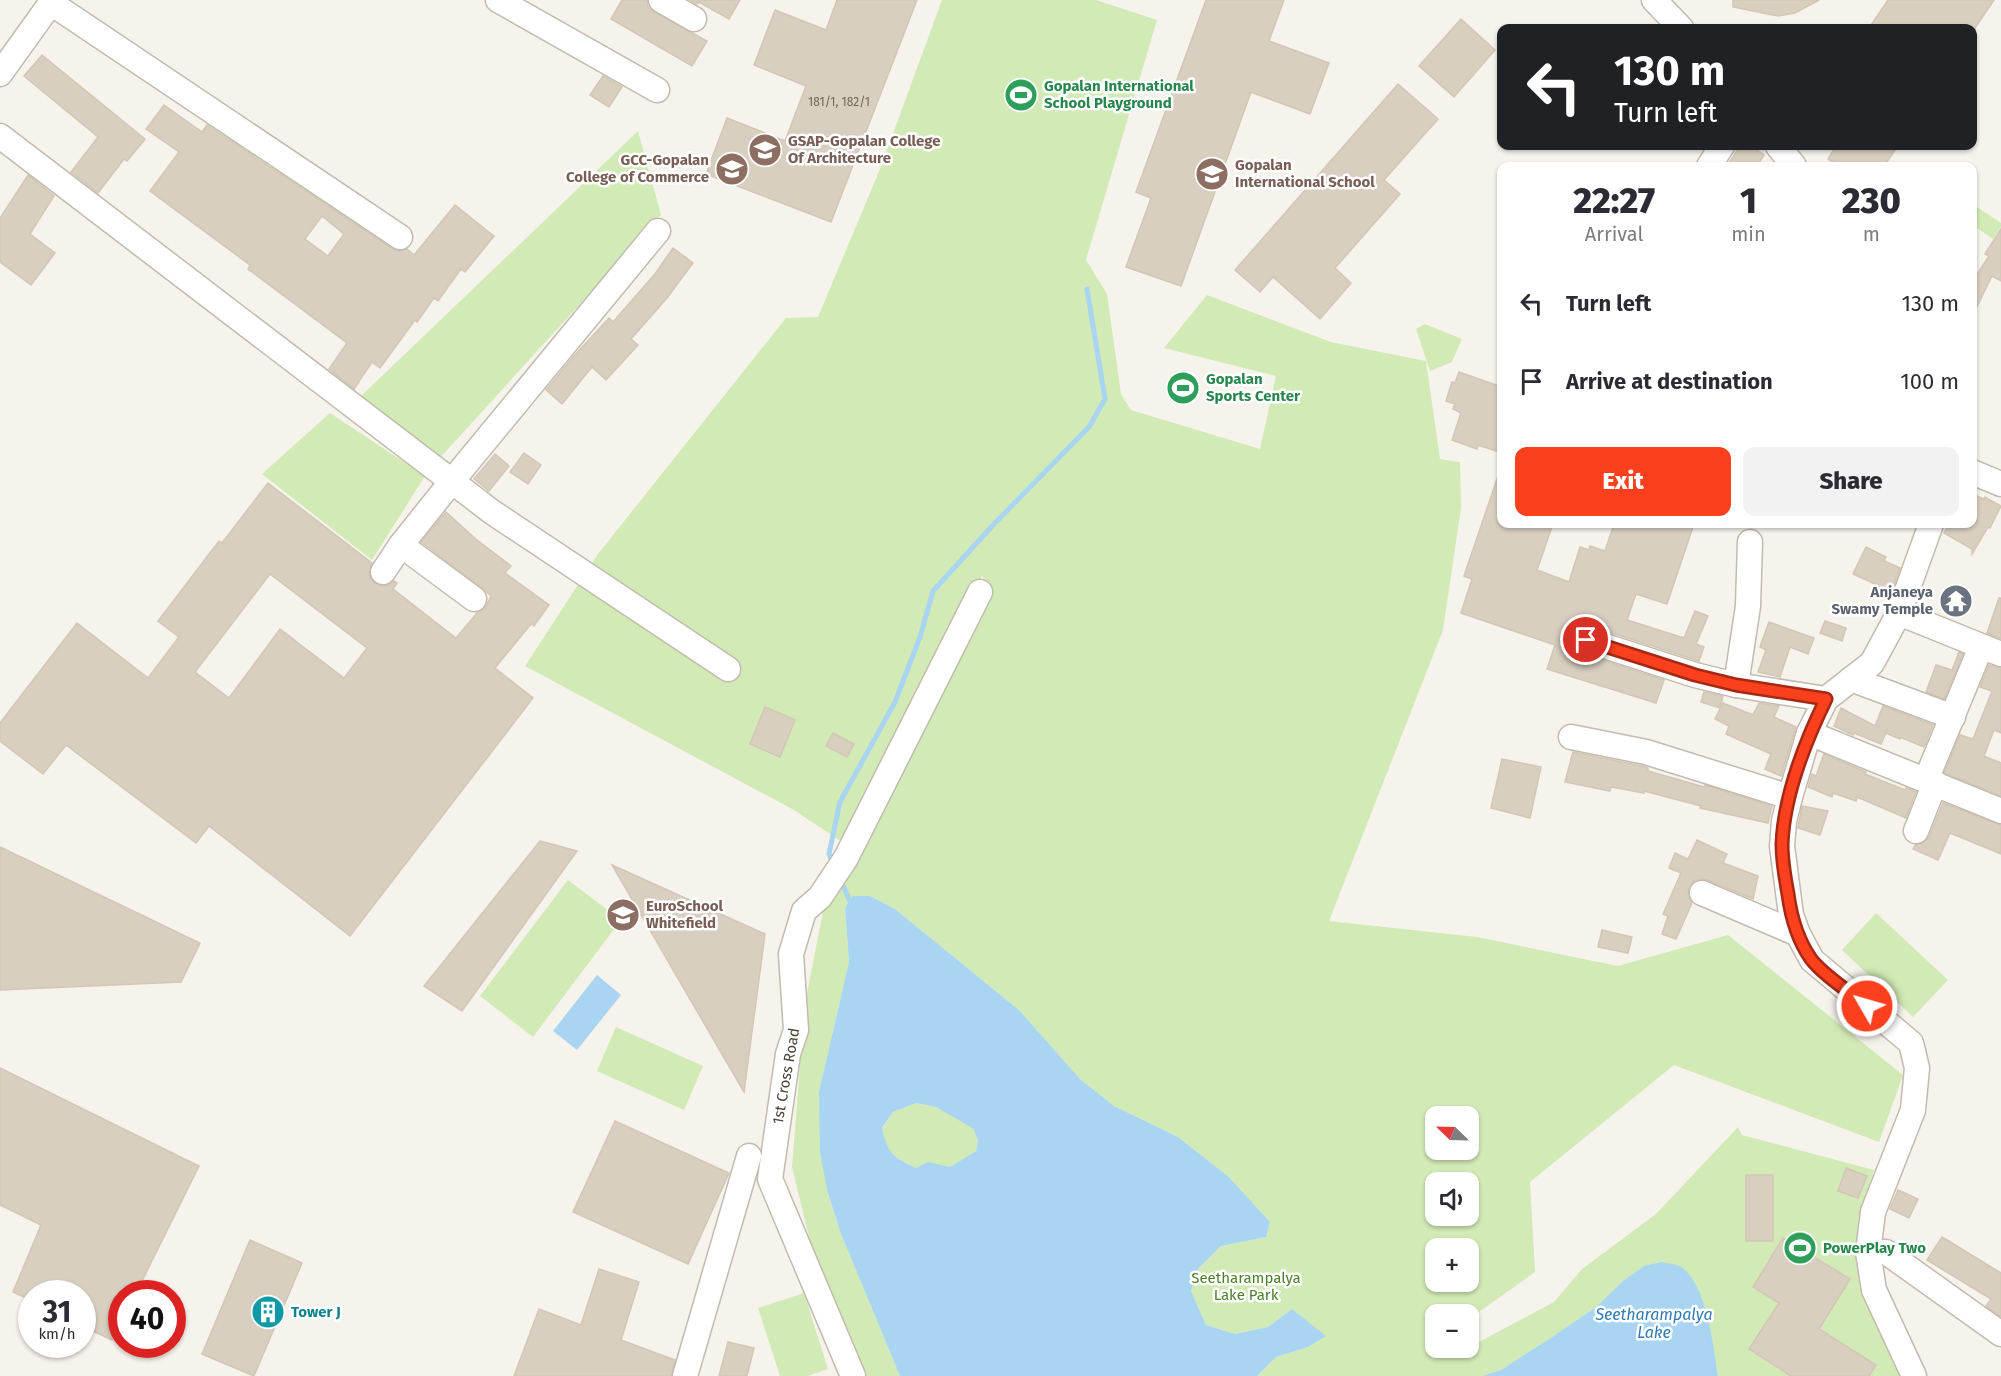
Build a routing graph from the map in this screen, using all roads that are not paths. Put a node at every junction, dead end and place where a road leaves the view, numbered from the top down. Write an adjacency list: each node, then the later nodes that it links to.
1 (498, 0): 8 (street)
2 (661, 0): 5 (street)
3 (1654, 0): 6 (street)
4 (52, 2): 7 (street); 13 (street)
5 (694, 19)
6 (1677, 24)
7 (0, 74)
8 (657, 90)
9 (0, 136): 15 (street)
10 (1781, 150): 11 (street)
11 (1791, 162)
12 (658, 231): 15 (street)
13 (400, 237)
14 (1977, 474): 16 (street)
15 (452, 481): 19 (street); 26 (street)
16 (2001, 484)
17 (1930, 528): 23 (street)
18 (1750, 542): 28 (street)
19 (402, 545): 20 (street); 22 (street)
20 (383, 572)
21 (980, 592): 43 (street, 1st Cross Road)
22 (474, 599)
23 (1899, 613): 25 (street); 27 (street)
24 (1586, 640): 28 (street)
25 (1991, 651): 30 (street)
26 (728, 669)
27 (1851, 679): 29 (street); 30 (street)
28 (1736, 685): 29 (street)
29 (1826, 699): 31 (street)
30 (1953, 717): 33 (street)
31 (1809, 733): 33 (street); 34 (street)
32 (1571, 737): 34 (street)
33 (1931, 782): 35 (street); 36 (street)
34 (1790, 797): 38 (street)
35 (2001, 811)
36 (1916, 831)
37 (1702, 894): 38 (street)
38 (1798, 934): 40 (street)
39 (749, 1156): 42 (street)
40 (1868, 1252): 41 (street); 44 (street)
41 (2001, 1334)
42 (685, 1376)
43 (853, 1376)
44 (1914, 1376)

